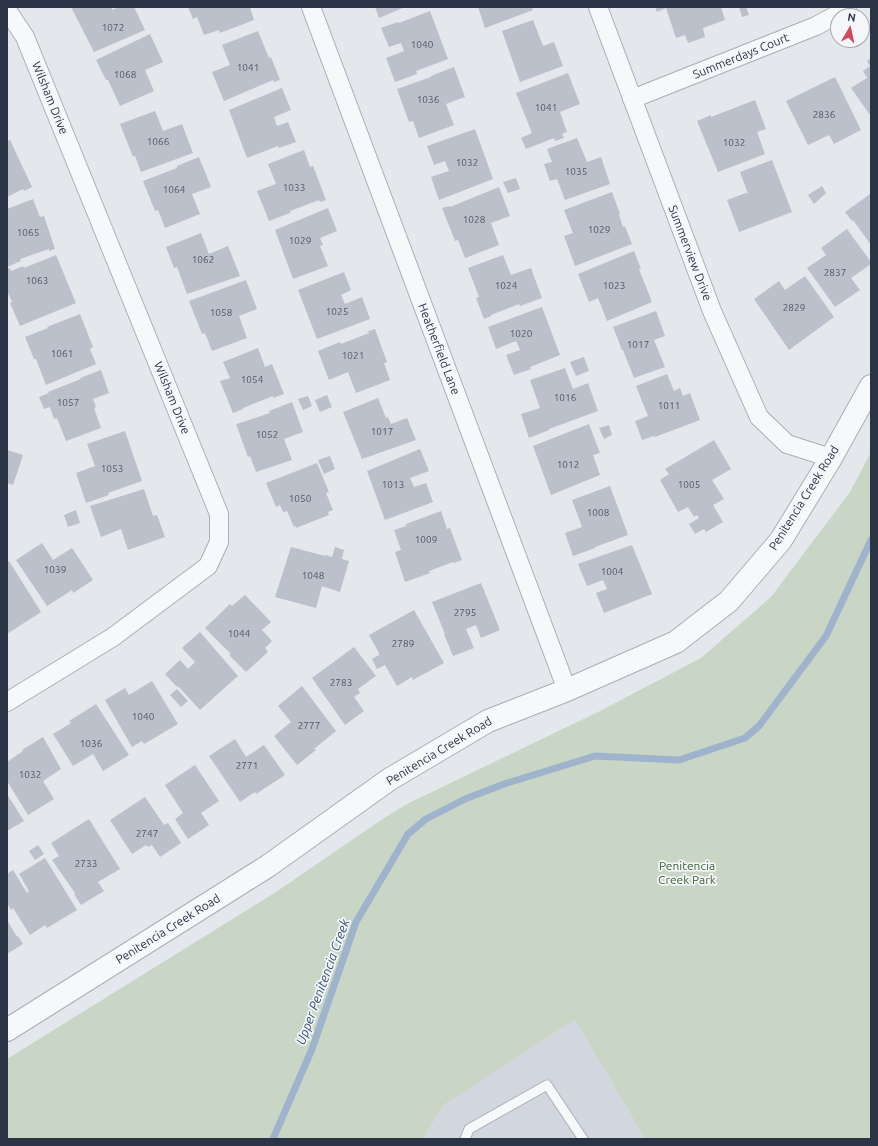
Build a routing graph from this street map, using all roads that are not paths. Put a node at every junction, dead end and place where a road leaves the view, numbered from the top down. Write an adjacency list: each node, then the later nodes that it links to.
1 (311, 7): 8 (street, Heatherfield Lane)
2 (598, 7): 5 (street, Summerview Drive)
3 (847, 7): 5 (street, Summerdays Court)
4 (7, 10): 9 (street, Wilsham Drive)
5 (632, 99): 7 (street, Summerview Drive)
6 (871, 386): 7 (street, Penitencia Creek Road)
7 (831, 458): 8 (street, Penitencia Creek Road)
8 (568, 690): 10 (street, Penitencia Creek Road)
9 (7, 702)
10 (7, 1030)
11 (465, 1139): 12 (lane)
12 (583, 1139)

